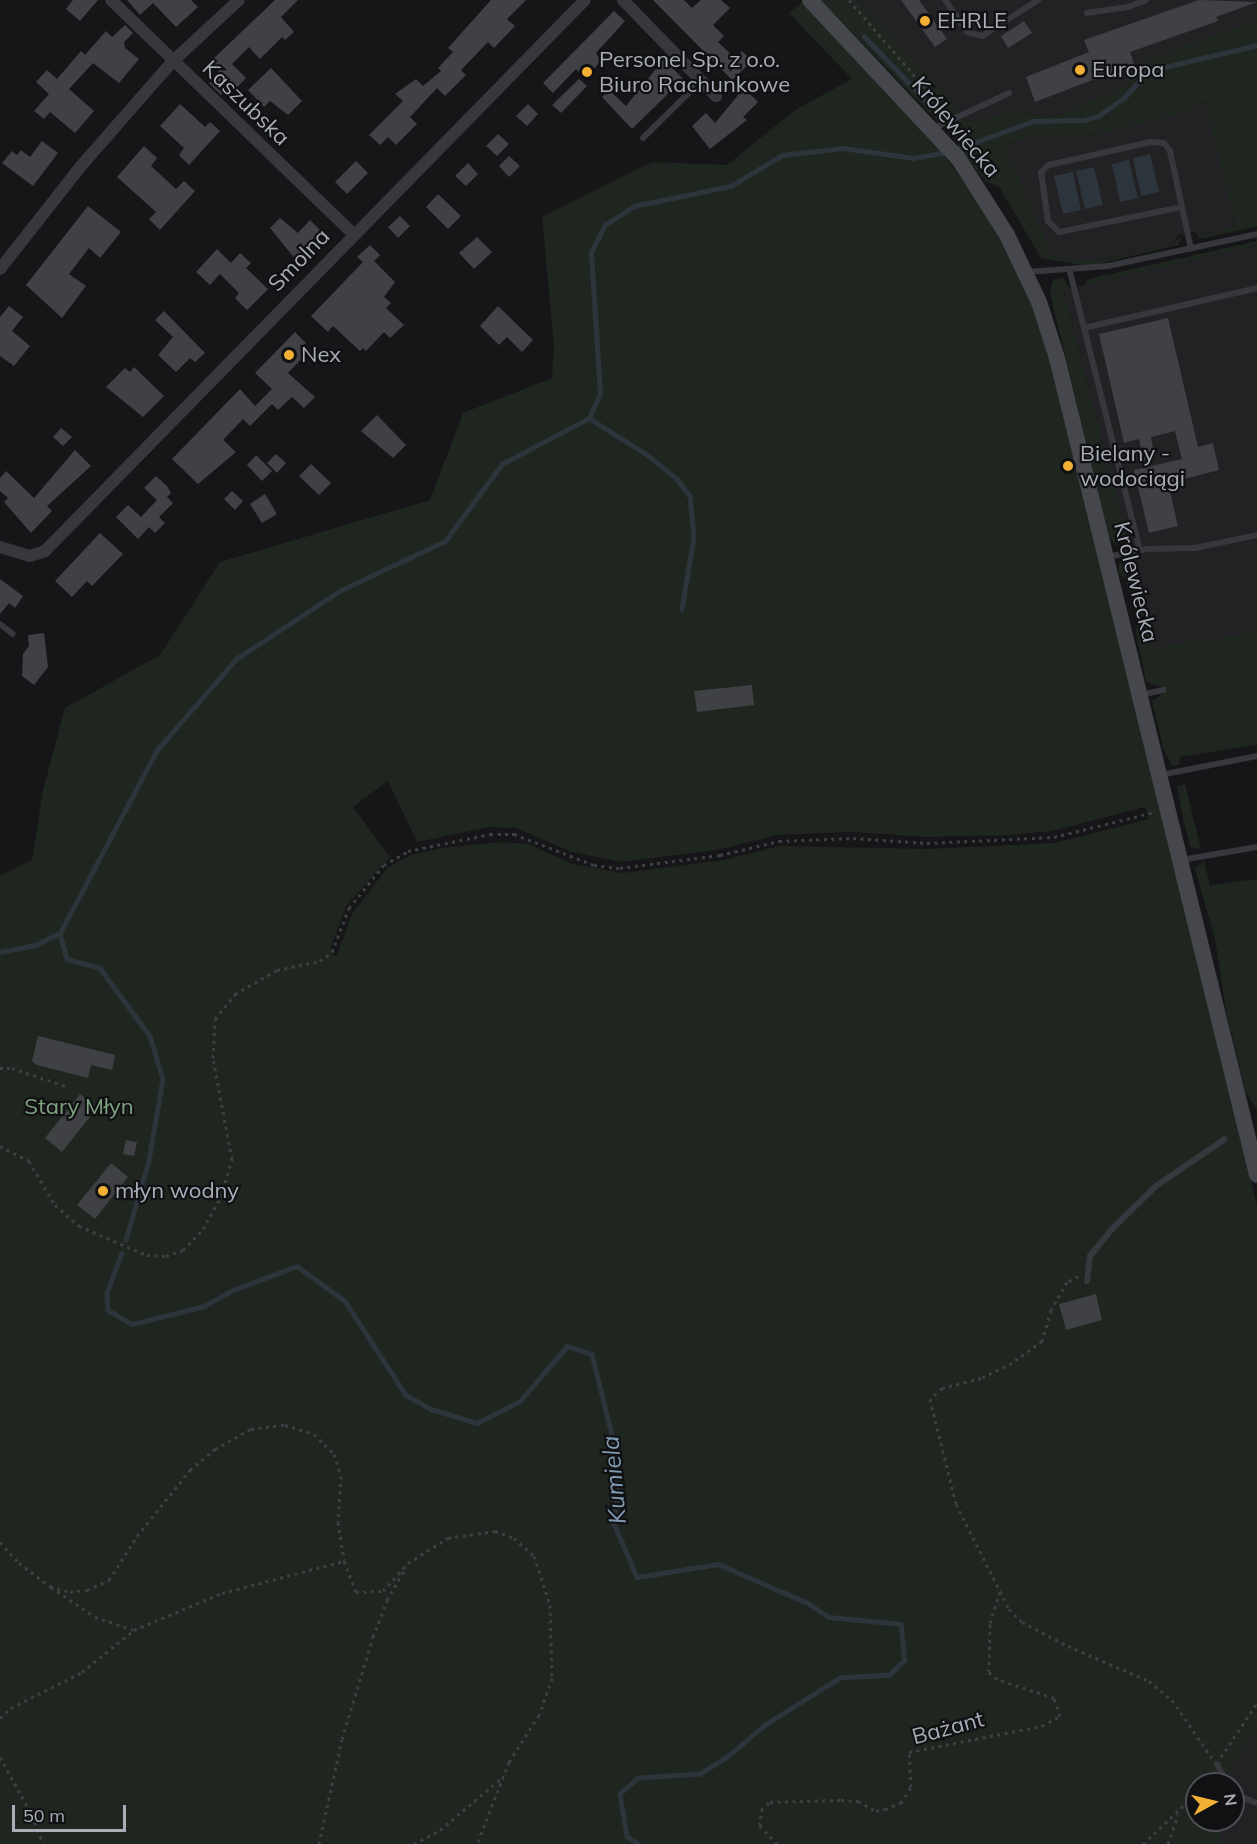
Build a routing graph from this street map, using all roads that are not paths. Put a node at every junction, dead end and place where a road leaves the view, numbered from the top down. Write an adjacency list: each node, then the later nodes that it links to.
1 (111, 0): 10 (street, Kaszubska)
2 (239, 0): 10 (street)
3 (585, 0): 17 (street, Smolna)
4 (623, 0): 11 (street)
5 (945, 0): 6 (lane)
6 (1038, 0)
7 (1146, 0): 9 (lane)
8 (818, 5): 14 (main road, Królewiecka)
9 (1087, 13)
10 (172, 62): 17 (street, Kaszubska); 20 (street)
11 (701, 81): 13 (street); 15 (lane)
12 (1009, 93): 14 (lane)
13 (716, 96)
14 (933, 128): 21 (main road, Królewiecka)
15 (643, 138)
16 (1182, 207): 16 (lane); 19 (lane)
17 (353, 234): 27 (street, Smolna)
18 (1257, 234): 19 (lane)
19 (1191, 249): 22 (lane)
20 (0, 269)
21 (1026, 272): 22 (lane); 28 (main road, Królewiecka)
22 (1070, 272): 24 (lane)
23 (1257, 288): 24 (lane)
24 (1084, 328): 26 (lane)
25 (1257, 535): 26 (lane)
26 (1140, 550): 28 (lane)
27 (2, 551)
28 (1106, 557): 32 (main road, Królewiecka)
29 (0, 624): 30 (lane)
30 (13, 634)
31 (1163, 690): 32 (lane)
32 (1140, 695): 34 (main road, Królewiecka)
33 (1257, 756): 34 (lane)
34 (1160, 776): 36 (main road, Królewiecka)
35 (1257, 847): 36 (lane)
36 (1180, 860): 37 (main road, Królewiecka)
37 (1251, 1124): 39 (main road, Królewiecka)
38 (1225, 1139): 40 (lane)
39 (1257, 1175)
40 (1087, 1281)
41 (1217, 1764): 42 (lane)
42 (1221, 1772)

